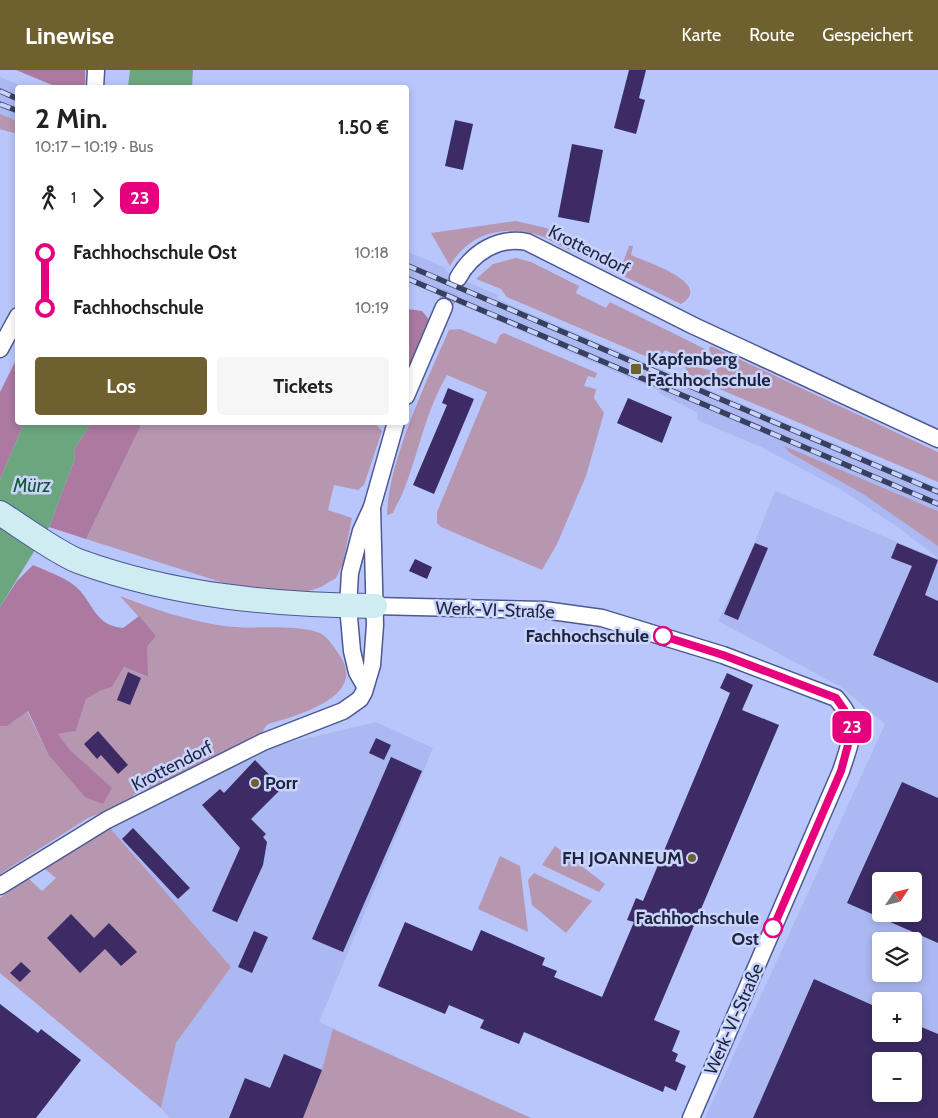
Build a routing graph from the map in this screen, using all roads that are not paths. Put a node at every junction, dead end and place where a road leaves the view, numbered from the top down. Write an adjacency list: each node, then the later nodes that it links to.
1 (96, 70): 2 (street)
2 (95, 85)
3 (458, 278): 9 (street, Krottendorf)
4 (444, 307): 7 (street)
5 (15, 322): 6 (street)
6 (0, 350)
7 (409, 389)
8 (395, 425): 10 (street, Krottendorf)
9 (938, 439)
10 (372, 507): 12 (street, Krottendorf); 13 (street, Krottendorf)
11 (0, 514): 12 (main road, Werk-VI-Straße)
12 (348, 606): 13 (main road, Werk-VI-Straße); 14 (street, Krottendorf)
13 (375, 606): 14 (street, Krottendorf); 16 (street, Werk-VI-Straße)
14 (365, 689): 15 (street, Krottendorf)
15 (0, 886)
16 (690, 1118)

